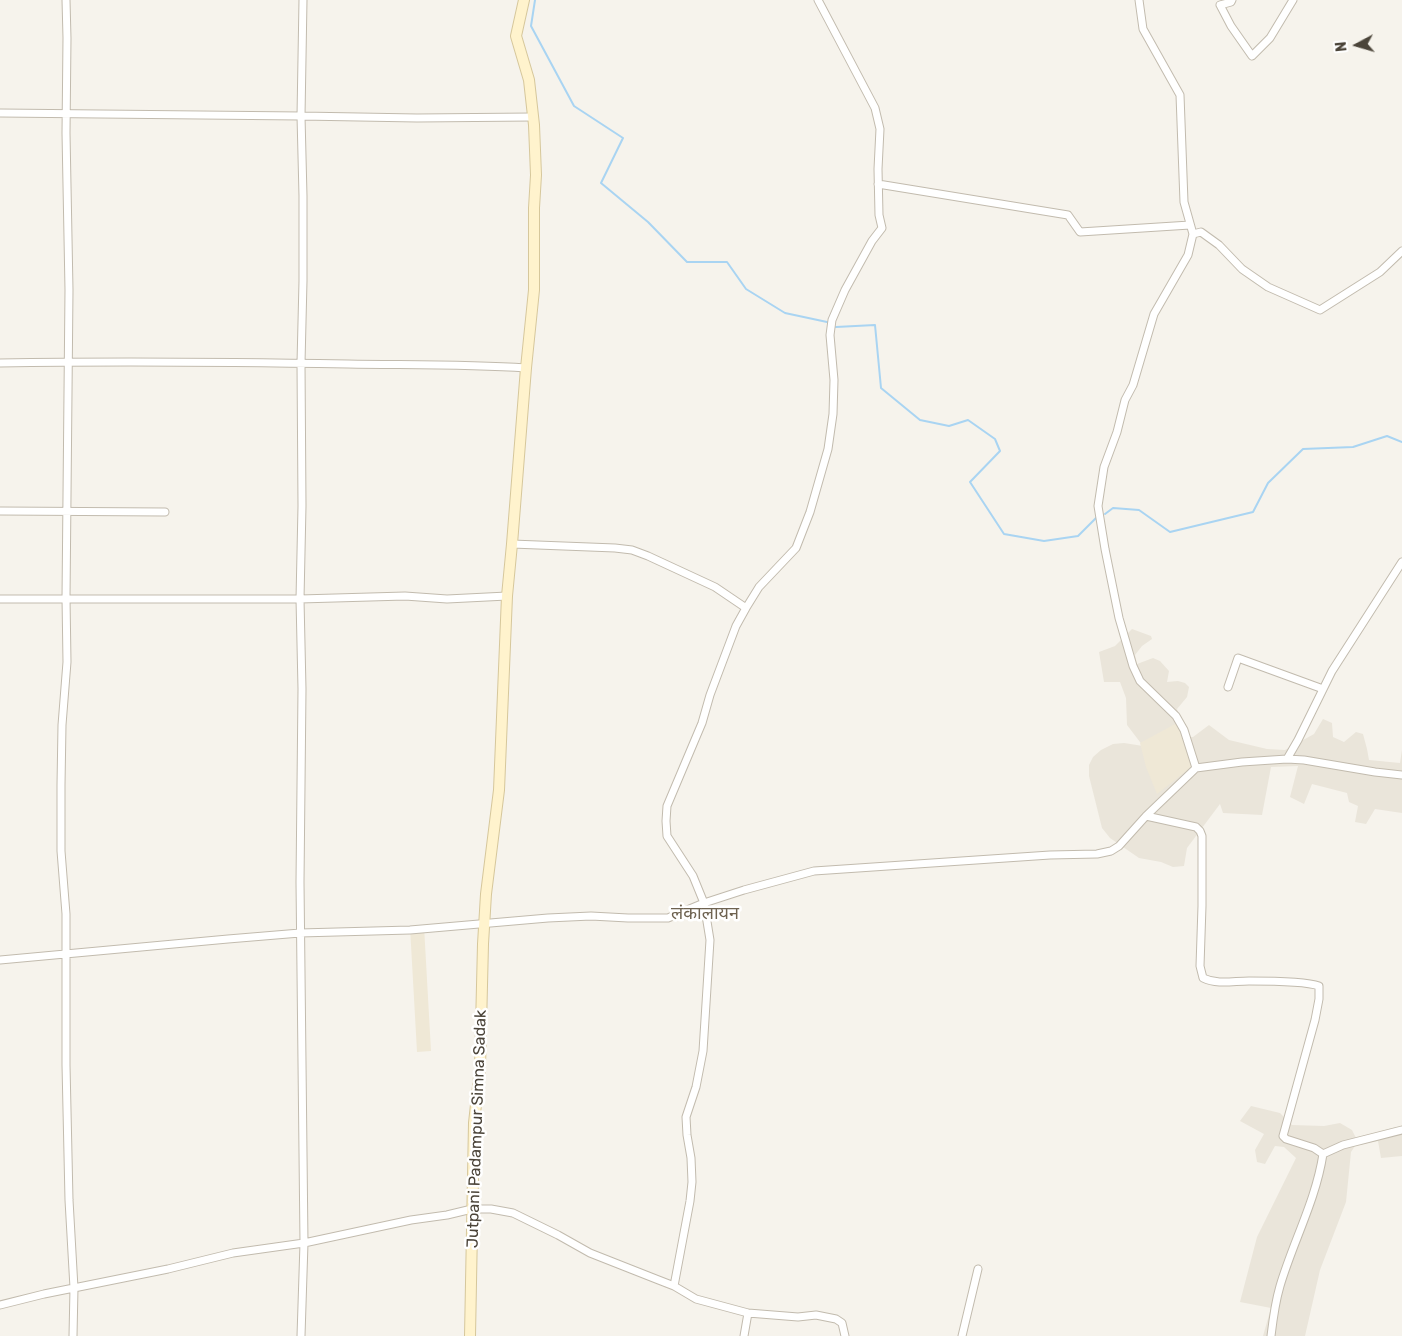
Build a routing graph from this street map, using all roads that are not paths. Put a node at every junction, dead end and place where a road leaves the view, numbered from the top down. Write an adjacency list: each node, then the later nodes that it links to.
1 (66, 0): 9 (street)
2 (303, 0): 10 (street)
3 (524, 0): 11 (street)
4 (818, 0): 12 (street)
5 (1138, 0): 13 (street)
6 (1232, 0): 7 (street)
7 (1294, 0)
8 (0, 114): 9 (street)
9 (67, 115): 10 (street); 16 (street)
10 (301, 116): 11 (street); 18 (street)
11 (532, 117): 19 (street)
12 (878, 184): 13 (street); 29 (street)
13 (1190, 225): 14 (street)
14 (1193, 234): 15 (street); 33 (street)
15 (1402, 251)
16 (67, 362): 17 (street); 18 (street); 21 (street)
17 (0, 363)
18 (301, 363): 19 (street); 28 (street)
19 (526, 368): 23 (street, Jutpani Padampur Simna Sadak)
20 (0, 511): 21 (street)
21 (66, 511): 22 (street); 26 (street)
22 (165, 512)
23 (512, 544): 25 (street, Jutpani Padampur Simna Sadak); 29 (street)
24 (1402, 562): 31 (street)
25 (507, 596): 28 (street); 37 (street, Jutpani Padampur Simna Sadak)
26 (66, 598): 27 (street); 28 (street); 39 (street)
27 (0, 599)
28 (300, 599): 38 (street)
29 (746, 608): 36 (street)
30 (1228, 687): 31 (street)
31 (1323, 689): 32 (street)
32 (1286, 759): 33 (street); 34 (street)
33 (1196, 768): 35 (street)
34 (1402, 775)
35 (1146, 816): 36 (street); 42 (street)
36 (704, 903): 37 (street); 46 (street)
37 (485, 923): 38 (street); 43 (street, Jutpani Padampur Simna Sadak)
38 (300, 933): 39 (street); 44 (street)
39 (67, 953): 40 (street); 47 (street)
40 (0, 960)
41 (1402, 1130): 42 (street)
42 (1323, 1154): 56 (street)
43 (472, 1209): 44 (street); 46 (street); 52 (street, Jutpani Padampur Simna Sadak)
44 (304, 1243): 47 (street); 51 (street)
45 (978, 1269): 55 (street)
46 (674, 1286): 49 (street)
47 (74, 1288): 48 (street); 50 (street)
48 (0, 1305)
49 (748, 1312): 53 (street); 54 (street)
50 (73, 1336)
51 (301, 1336)
52 (470, 1336)
53 (744, 1336)
54 (845, 1336)
55 (962, 1336)
56 (1271, 1336)

